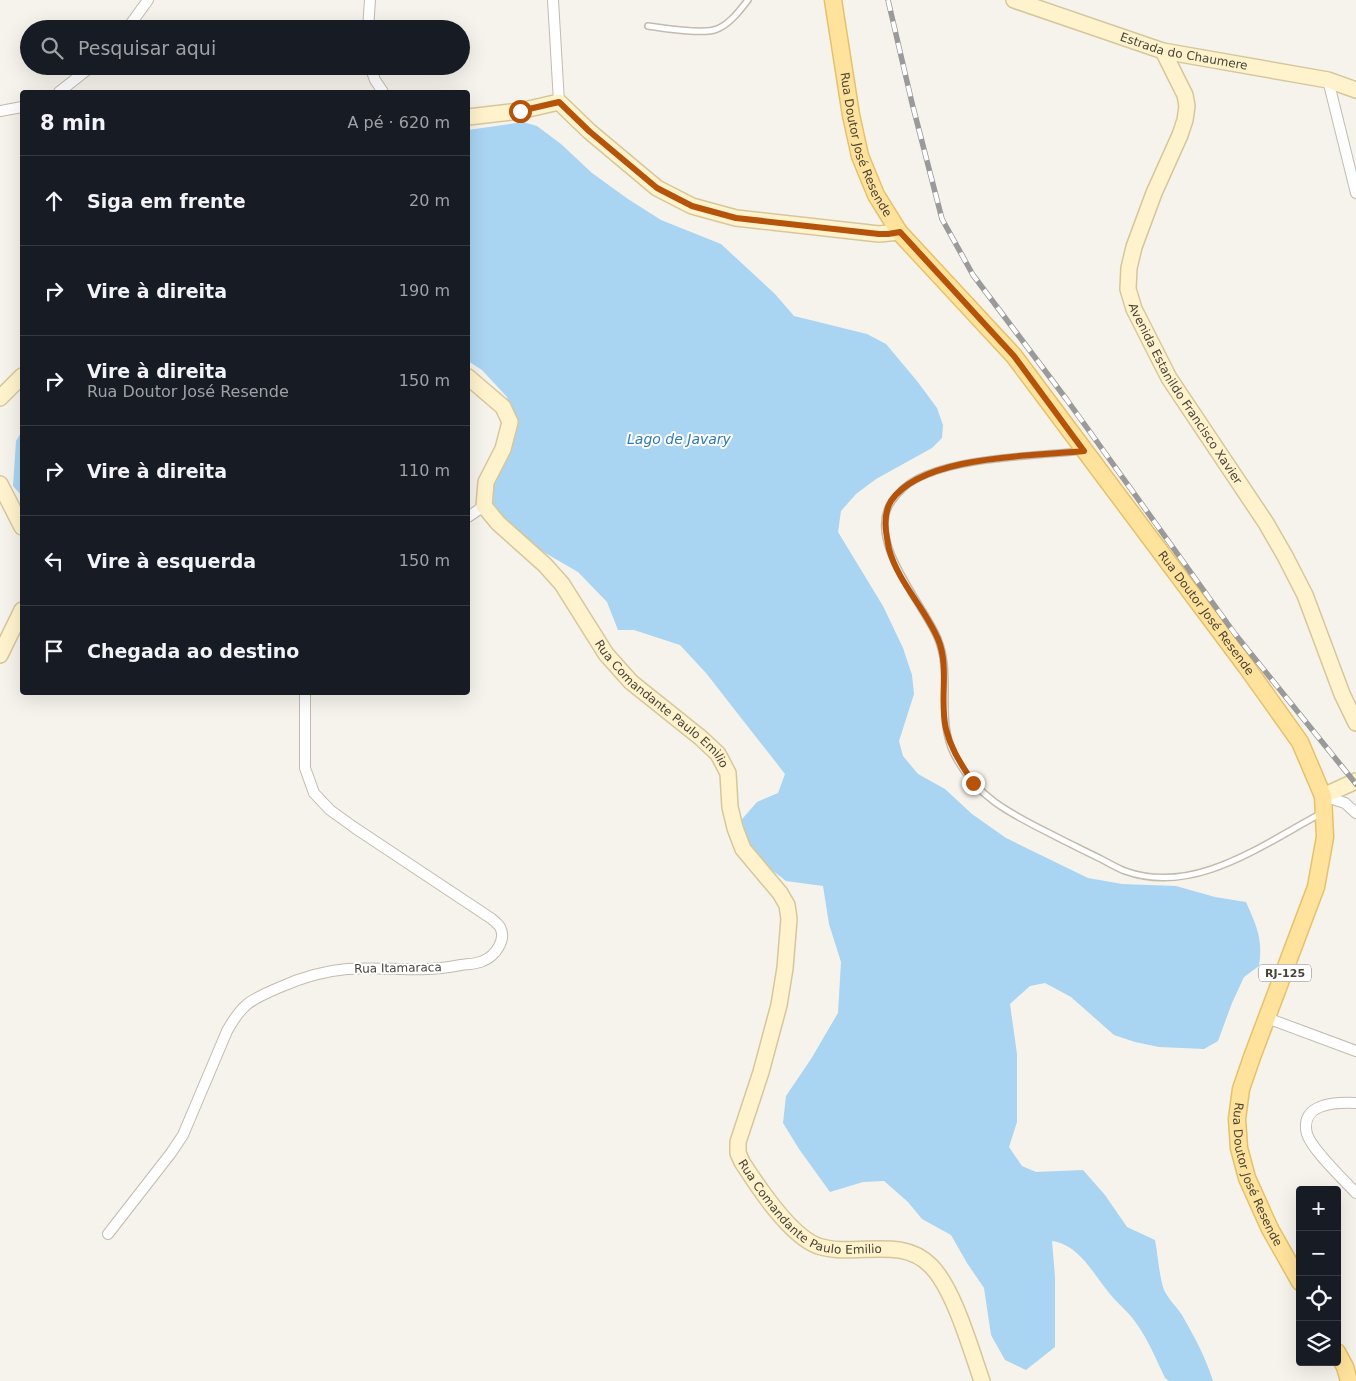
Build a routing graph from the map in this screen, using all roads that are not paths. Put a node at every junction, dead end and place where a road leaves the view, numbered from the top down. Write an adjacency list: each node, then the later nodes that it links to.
1 (148, 0): 7 (street)
2 (370, 0): 8 (street)
3 (553, 0): 17 (street)
4 (748, 0): 9 (lane)
5 (833, 0): 22 (main road, Rua Doutor José Resende / RJ-125)
6 (1014, 0): 10 (street, Estrada do Chaumere)
7 (134, 20)
8 (369, 20)
9 (648, 26)
10 (1163, 51): 13 (street, Estrada do Chaumere); 34 (street, Avenida Estanildo Francisco Xavier)
11 (81, 75): 14 (street)
12 (373, 75): 15 (street)
13 (1328, 80): 16 (street, Estrada do Chaumere); 21 (street)
14 (62, 90)
15 (382, 90)
16 (1356, 90)
17 (559, 102): 20 (street); 22 (street)
18 (20, 107): 19 (street)
19 (0, 111)
20 (470, 117)
21 (1356, 193)
22 (900, 232): 26 (main road, Rua Doutor José Resende / RJ-125)
23 (20, 378): 25 (street)
24 (470, 379): 28 (street)
25 (0, 398)
26 (1084, 451): 36 (main road, Rua Doutor José Resende / RJ-125); 36 (lane)
27 (0, 484): 30 (street)
28 (484, 506): 29 (street); 45 (street, Rua Comandante Paulo Emilio)
29 (470, 516)
30 (20, 523)
31 (20, 614): 32 (street)
32 (0, 655)
33 (305, 695): 42 (street, Rua Itamaraca)
34 (1356, 723)
35 (1356, 780): 36 (street)
36 (1324, 803): 37 (street); 38 (main road, Rua Doutor José Resende / RJ-125)
37 (1356, 813)
38 (1267, 1018): 39 (street); 43 (main road, Rua Doutor José Resende / RJ-125)
39 (1356, 1050)
40 (1356, 1103): 41 (street)
41 (1356, 1193)
42 (108, 1234)
43 (1297, 1276)
44 (1341, 1360): 46 (main road)
45 (982, 1381)
46 (1350, 1381)

